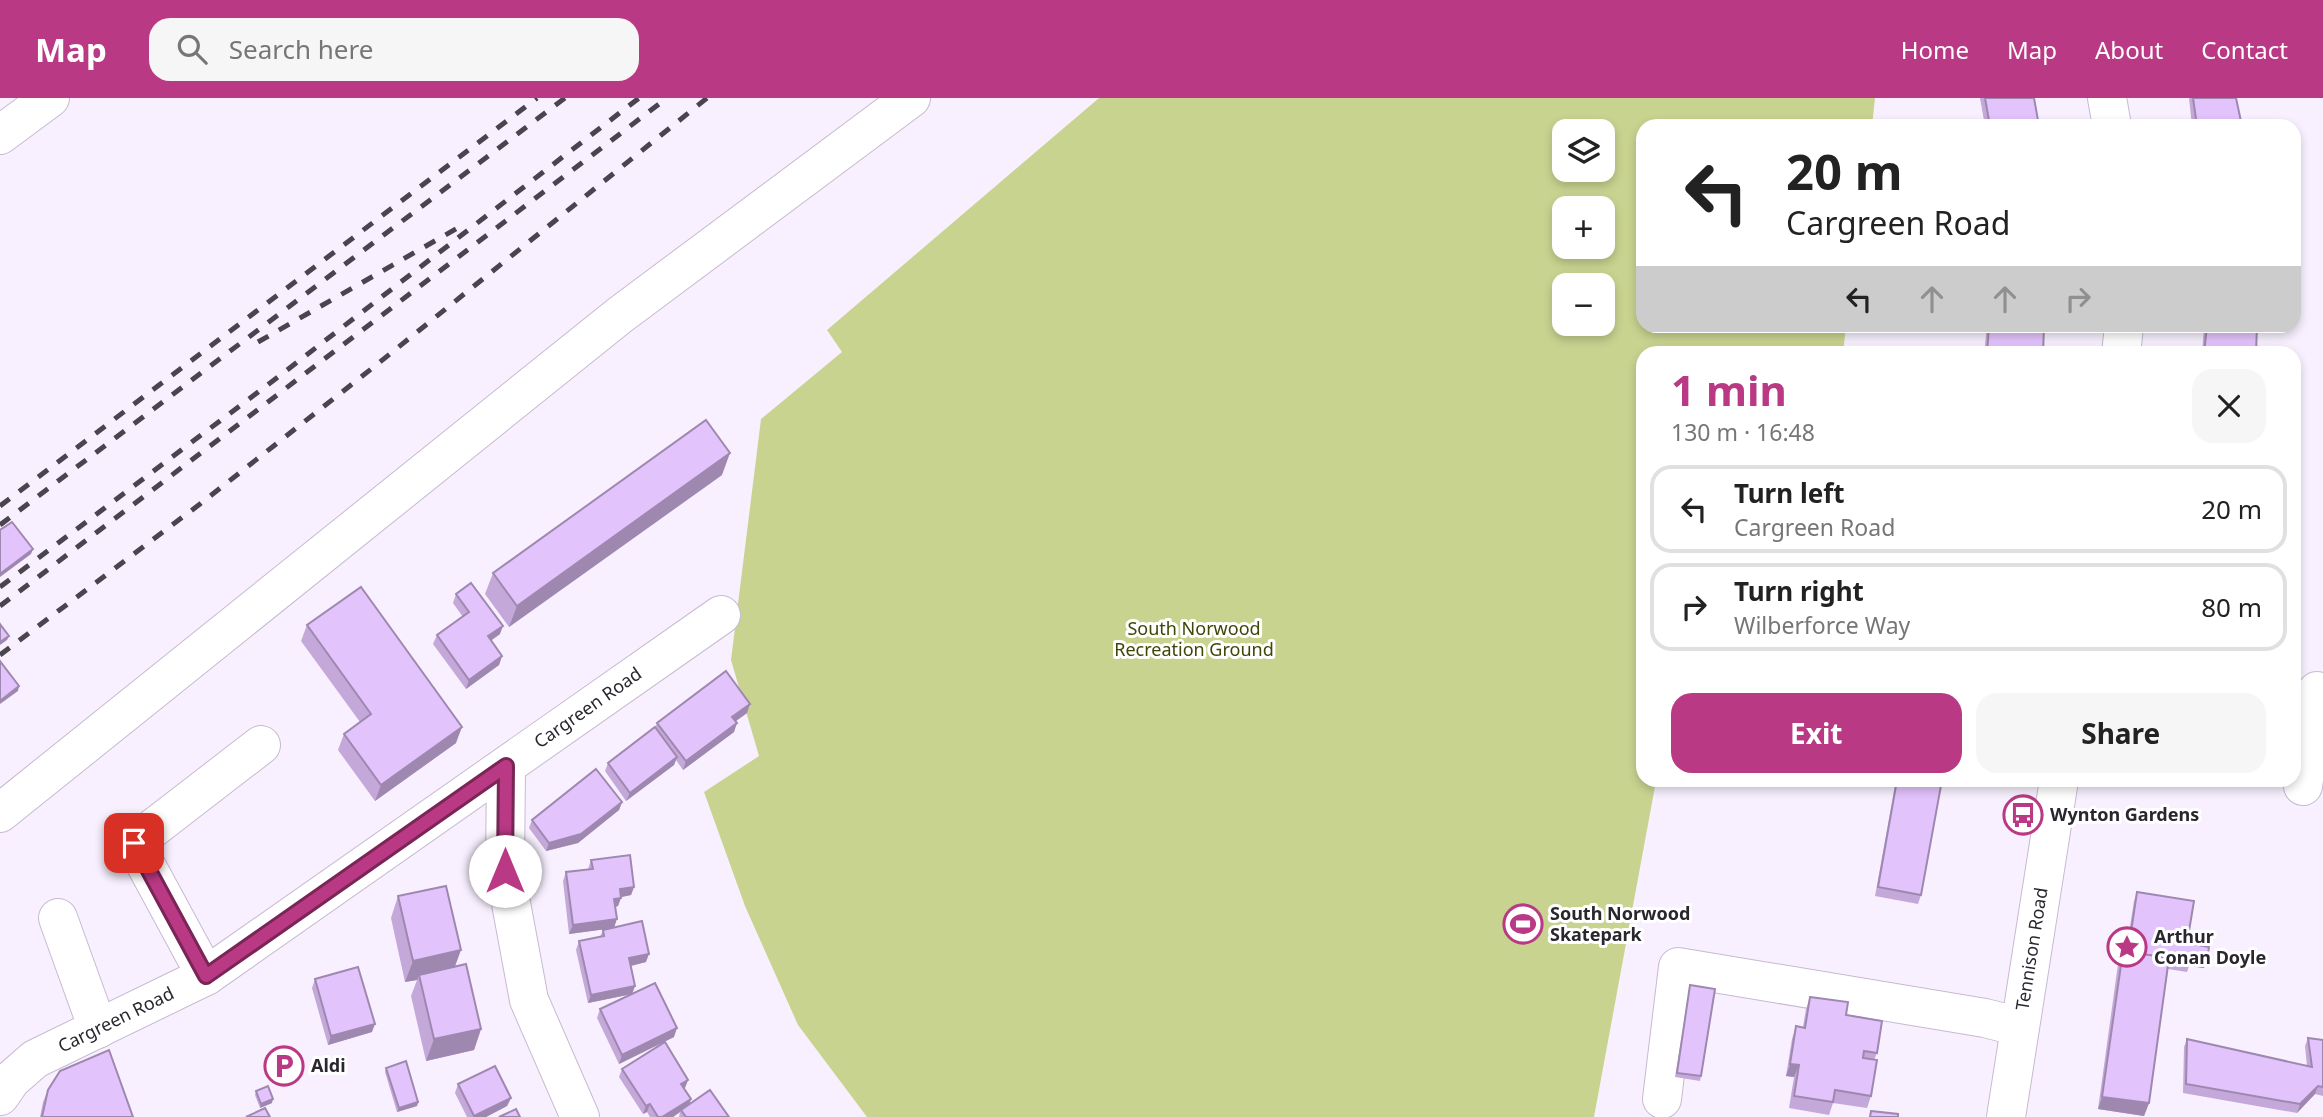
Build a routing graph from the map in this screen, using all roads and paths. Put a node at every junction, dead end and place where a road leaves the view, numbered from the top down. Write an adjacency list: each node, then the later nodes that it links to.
1 (51, 98): 5 (street)
2 (911, 98): 12 (street)
3 (2107, 98): 4 (street)
4 (2111, 119)
5 (0, 135)
6 (721, 615): 9 (street, Cargreen Road)
7 (2311, 690): 10 (street)
8 (261, 745): 14 (street)
9 (506, 766): 14 (street, Cargreen Road); 19 (street)
10 (2302, 786)
11 (2058, 787): 15 (street, Tennison Road)
12 (0, 813)
13 (58, 918): 16 (street)
14 (206, 976): 16 (street, Cargreen Road)
15 (2020, 1027): 18 (street); 20 (street, Tennison Road)
16 (98, 1029): 17 (street, Cargreen Road)
17 (4, 1079)
18 (1662, 1099)
19 (580, 1117)
20 (2006, 1117)

